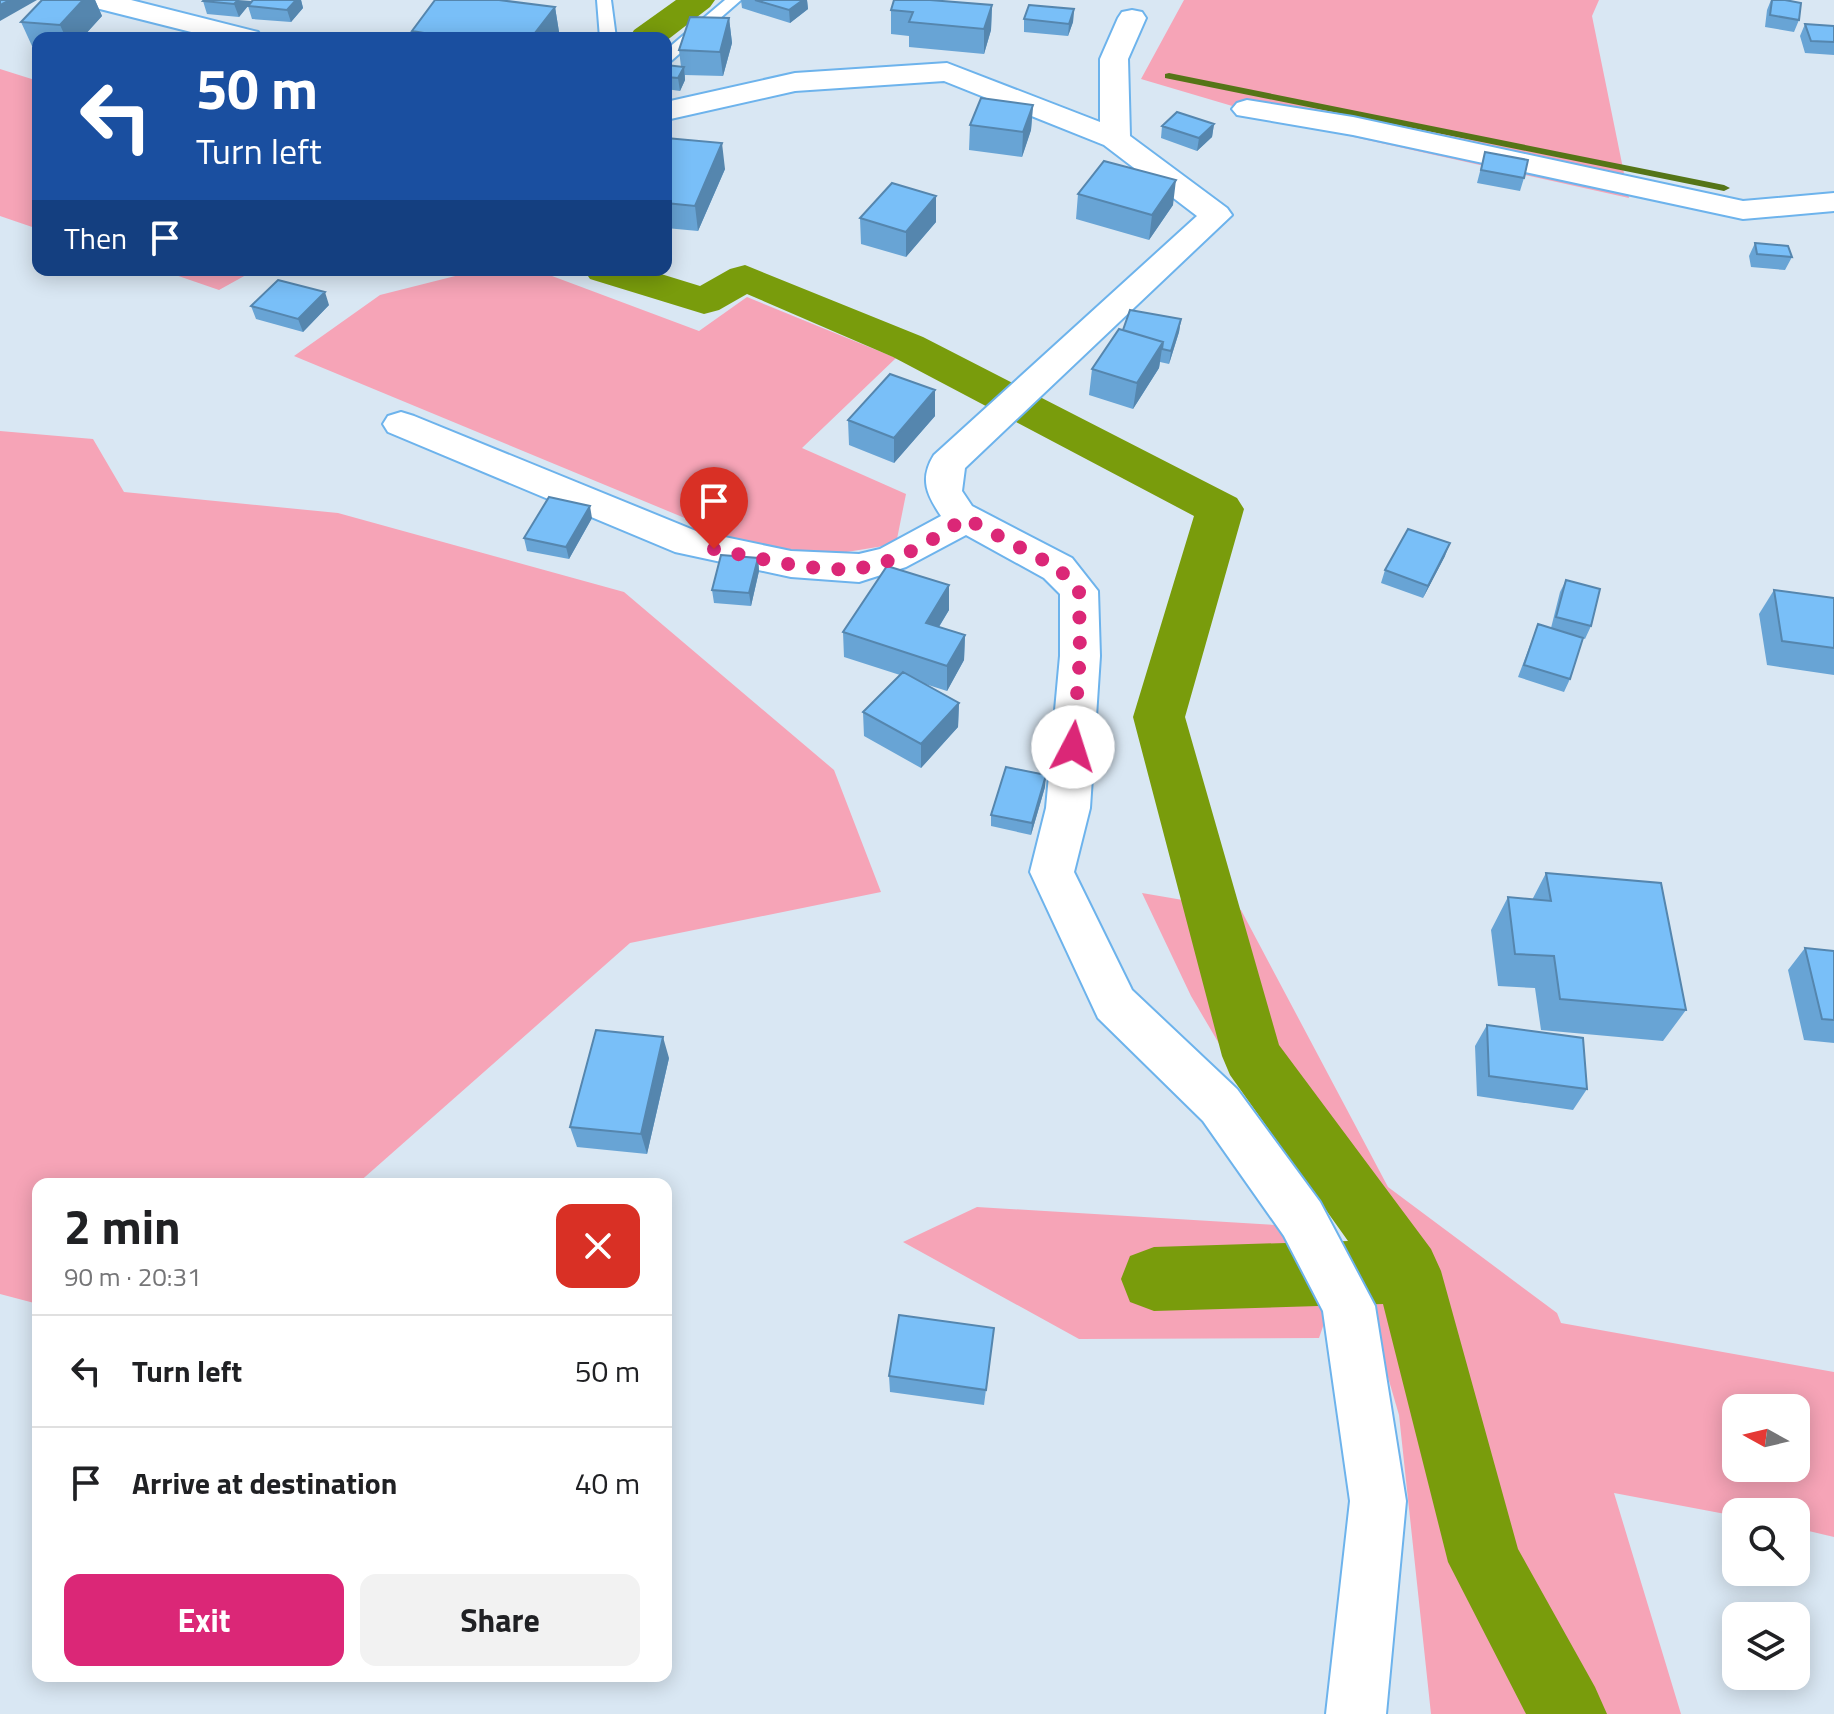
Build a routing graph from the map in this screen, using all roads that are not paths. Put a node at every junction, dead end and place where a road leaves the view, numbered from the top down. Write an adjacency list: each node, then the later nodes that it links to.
1 (98, 0): 5 (street)
2 (604, 0): 6 (lane)
3 (734, 0): 7 (lane)
4 (1132, 18): 10 (street)
5 (224, 32)
6 (607, 32)
7 (672, 53)
8 (1247, 109): 11 (street)
9 (672, 110): 10 (street)
10 (1115, 139): 13 (street)
11 (1834, 202)
12 (401, 424): 13 (street)
13 (965, 518): 14 (street)
14 (1356, 1714)

